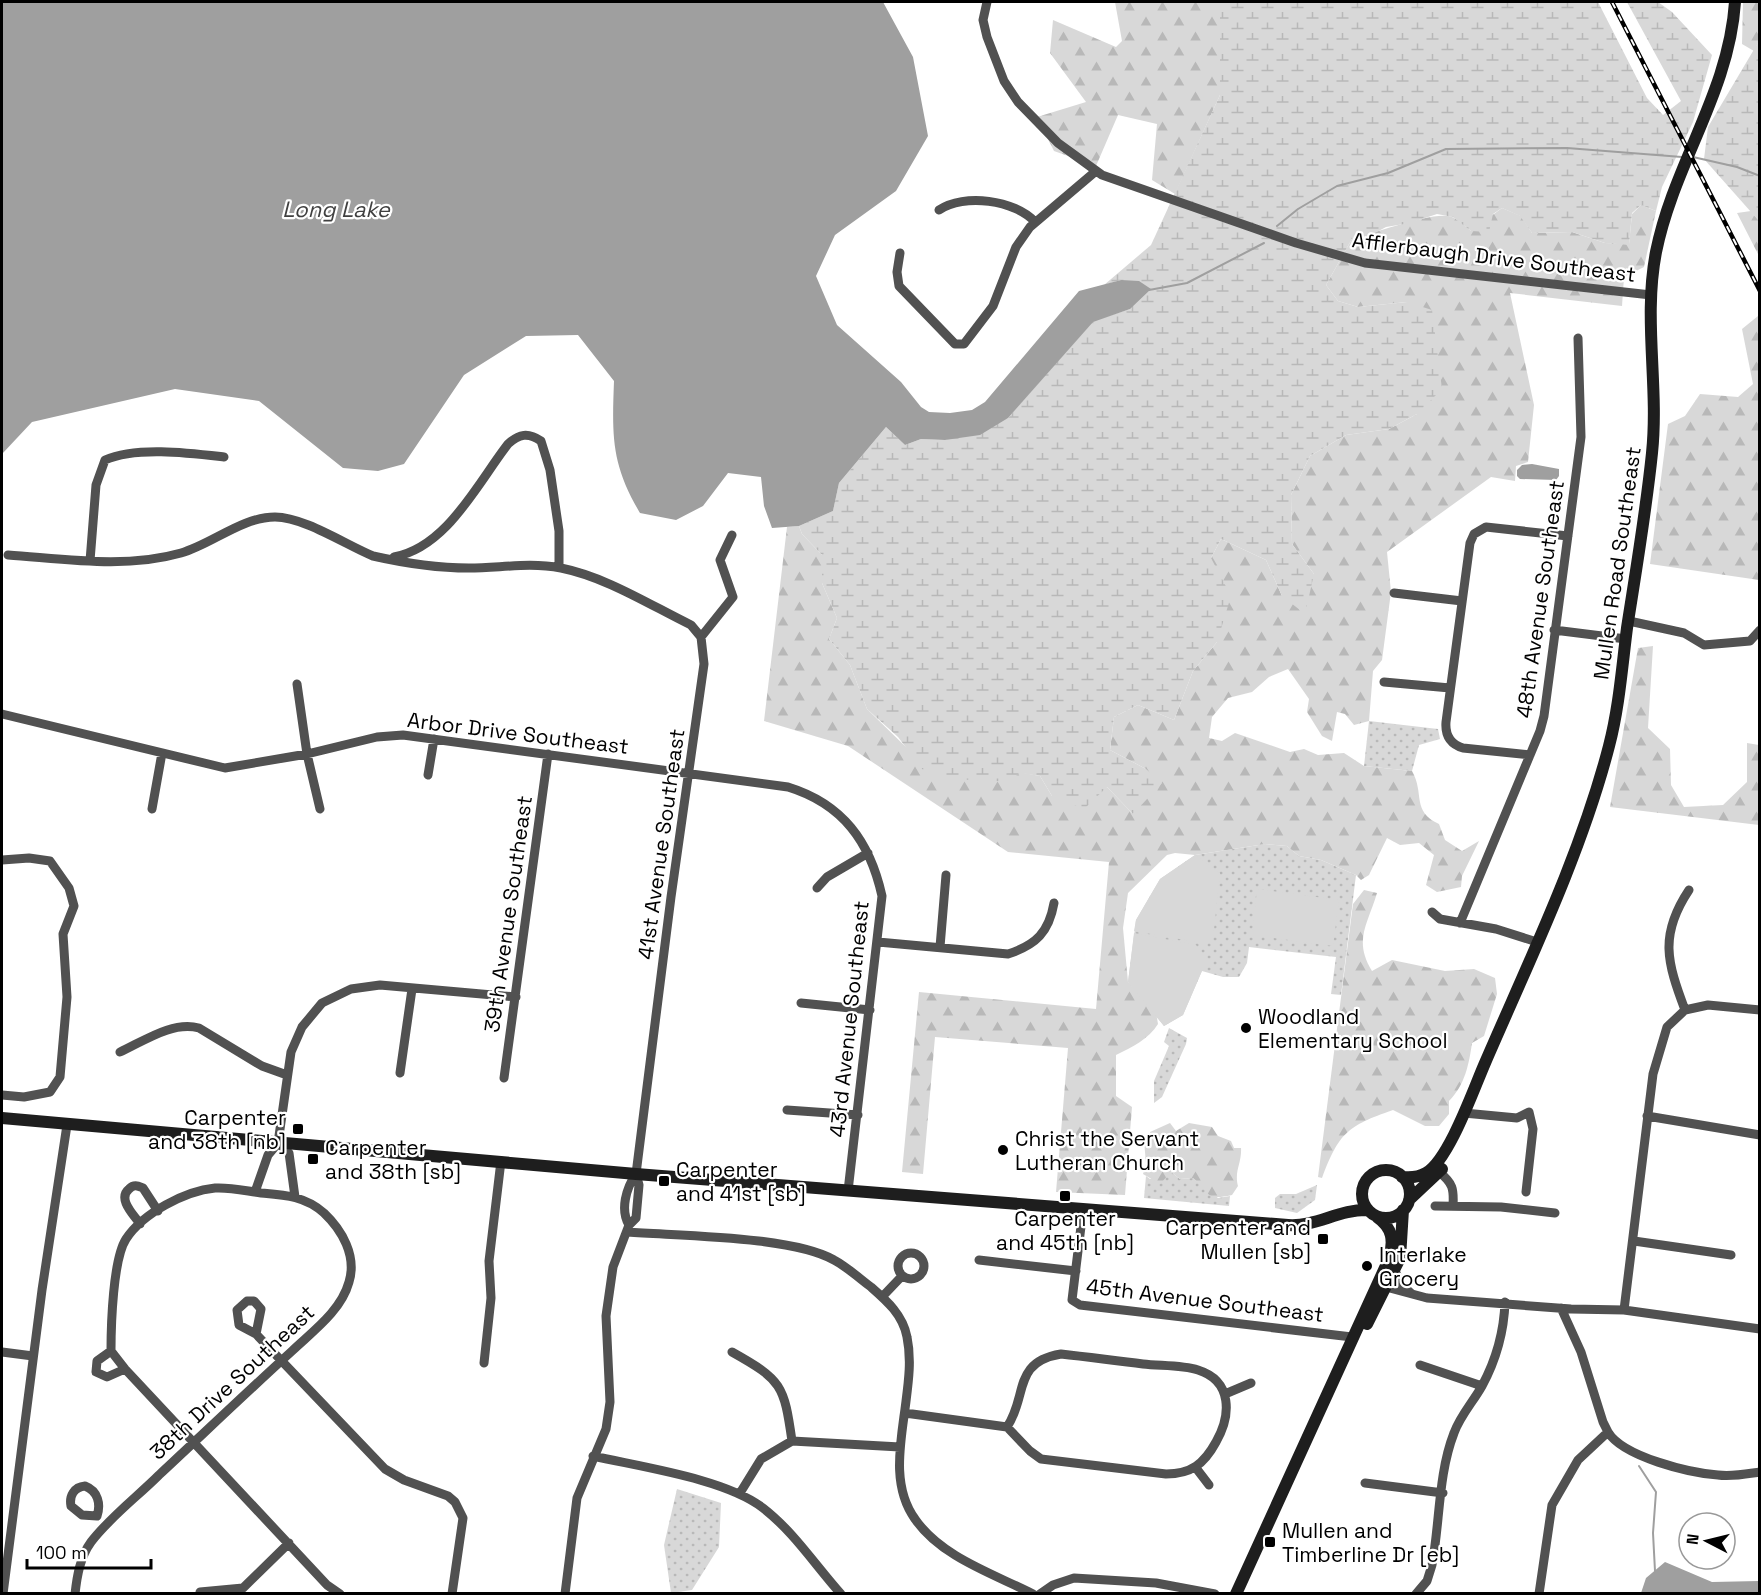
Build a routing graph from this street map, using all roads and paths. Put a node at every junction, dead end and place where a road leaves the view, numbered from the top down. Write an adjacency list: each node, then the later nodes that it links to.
1 (987, 2): 3 (street, Afflerbaugh Drive Southeast)
2 (1735, 2): 7 (street, Mullen Road Southeast)
3 (1096, 171): 5 (street); 7 (street, Afflerbaugh Drive Southeast)
4 (939, 210): 5 (street)
5 (1035, 222): 6 (street)
6 (900, 253)
7 (1651, 295): 18 (street, Mullen Road Southeast)
8 (1578, 338): 11 (street, 48th Avenue Southeast)
9 (224, 457): 14 (street)
10 (732, 536): 21 (street)
11 (1568, 536): 17 (street); 19 (street, 48th Avenue Southeast)
12 (8, 555): 14 (street)
13 (392, 558): 14 (street); 15 (street); 15 (street)
14 (90, 561)
15 (559, 567): 21 (street)
16 (1394, 593): 17 (street)
17 (1462, 601): 25 (street)
18 (1629, 621): 20 (street); 22 (street, Mullen Road Southeast)
19 (1554, 630): 22 (street); 31 (street, 48th Avenue Southeast)
20 (1760, 630)
21 (701, 637): 32 (street, 41st Avenue Southeast)
22 (1626, 639): 45 (street, Mullen Road Southeast)
23 (1384, 682): 25 (street)
24 (297, 684): 29 (street)
25 (1450, 688): 31 (street)
26 (2, 714): 28 (street, Arbor Drive Southeast)
27 (434, 739): 29 (street, Arbor Drive Southeast); 30 (street, Arbor Drive Southeast); 33 (street)
28 (162, 753): 29 (street, Arbor Drive Southeast); 34 (street)
29 (307, 754): 35 (street)
30 (548, 754): 32 (street, Arbor Drive Southeast); 48 (street, 39th Avenue Southeast)
31 (1530, 755): 43 (street, 48th Avenue Southeast)
32 (688, 773): 36 (street, Arbor Drive Southeast); 68 (street, 41st Avenue Southeast)
33 (428, 775)
34 (152, 809)
35 (320, 809)
36 (868, 853): 39 (street); 44 (street, 43rd Avenue Southeast)
37 (2, 860): 57 (street)
38 (946, 874): 46 (street)
39 (817, 888)
40 (1689, 890): 51 (street)
41 (1054, 903): 46 (street)
42 (1432, 912): 43 (street)
43 (1460, 923): 45 (street)
44 (878, 942): 46 (street); 50 (street, 43rd Avenue Southeast)
45 (1537, 942): 59 (street, Mullen Road Southeast)
46 (940, 947)
47 (412, 989): 48 (street); 54 (street); 55 (street)
48 (516, 997): 56 (street, 39th Avenue Southeast)
49 (801, 1004): 50 (street)
50 (870, 1010): 60 (street, 43rd Avenue Southeast)
51 (1685, 1010): 52 (street); 61 (street)
52 (1760, 1010)
53 (120, 1052): 55 (street)
54 (400, 1073)
55 (287, 1075): 65 (street)
56 (504, 1078)
57 (2, 1095)
58 (787, 1110): 60 (street)
59 (1464, 1114): 67 (street, Mullen Road Southeast); 69 (street, Mullen Road Southeast); 73 (street)
60 (858, 1115): 71 (street, 43rd Avenue Southeast)
61 (1647, 1116): 64 (street); 85 (street)
62 (2, 1118): 63 (street)
63 (67, 1125): 65 (street); 103 (street)
64 (1760, 1135)
65 (278, 1143): 66 (street); 72 (street); 74 (street)
66 (501, 1161): 68 (street); 105 (street)
67 (1439, 1172): 75 (street, Mullen Road Southeast); 77 (street)
68 (636, 1174): 71 (street); 84 (street, 41st Avenue Southeast)
69 (1402, 1177): 70 (street); 75 (street)
70 (1362, 1190): 80 (street); 82 (street)
71 (848, 1191): 78 (street)
72 (255, 1192): 74 (street, 38th Drive Southeast); 79 (street, 38th Drive Southeast)
73 (1526, 1192)
74 (295, 1197): 104 (street, 38th Drive Southeast)
75 (1406, 1205): 80 (street); 88 (street)
76 (1435, 1206): 77 (street)
77 (1453, 1206): 81 (street)
78 (1083, 1210): 82 (street); 89 (street, 45th Avenue Southeast)
79 (158, 1211): 83 (street, 38th Drive Southeast); 83 (street)
80 (1372, 1213): 82 (street); 88 (street)
81 (1555, 1213)
82 (1333, 1215)
83 (140, 1224): 100 (street, 38th Drive Southeast)
84 (629, 1228): 93 (street); 118 (street, 41st Avenue Southeast)
85 (1634, 1241): 86 (street); 96 (street)
86 (1731, 1255)
87 (979, 1260): 89 (street)
88 (1392, 1265): 91 (street); 92 (street); 99 (street)
89 (1076, 1271): 99 (street, 45th Avenue Southeast)
90 (902, 1276): 93 (street)
91 (1386, 1287): 92 (street); 107 (street)
92 (1413, 1296): 94 (street)
93 (882, 1297): 112 (street)
94 (1505, 1302): 95 (street); 110 (street)
95 (1561, 1308): 96 (street); 114 (street)
96 (1624, 1310): 97 (street)
97 (1760, 1329)
98 (256, 1334): 104 (street)
99 (1352, 1337): 107 (street)
100 (111, 1351): 108 (street); 108 (street)
101 (2, 1352): 103 (street)
102 (732, 1352): 115 (street)
103 (33, 1356): 129 (street)
104 (281, 1360): 116 (street, 38th Drive Southeast); 132 (street)
105 (484, 1364)
106 (1420, 1365): 110 (street)
107 (1342, 1366): 138 (street)
108 (125, 1369): 116 (street)
109 (1251, 1383): 111 (street)
110 (1482, 1386): 124 (street)
111 (1225, 1394): 113 (street); 119 (street)
112 (905, 1413): 113 (street); 117 (street)
113 (1007, 1427): 119 (street)
114 (1608, 1432): 120 (street); 140 (street)
115 (792, 1441): 117 (street); 123 (street)
116 (195, 1442): 126 (street, 38th Drive Southeast); 127 (street)
117 (900, 1448): 135 (street)
118 (593, 1456): 123 (street); 133 (street, 41st Avenue Southeast)
119 (1196, 1468): 122 (street)
120 (1760, 1472)
121 (1365, 1483): 124 (street)
122 (1209, 1485)
123 (740, 1493): 134 (street)
124 (1443, 1493): 139 (street)
125 (97, 1516): 126 (street)
126 (104, 1527): 130 (street, 38th Drive Southeast)
127 (289, 1543): 128 (street); 131 (street)
128 (200, 1592)
129 (3, 1593)
130 (75, 1593)
131 (340, 1593)
132 (452, 1593)
133 (565, 1593)
134 (839, 1593)
135 (1033, 1593)
136 (1040, 1593): 137 (street)
137 (1215, 1593)
138 (1236, 1593)
139 (1416, 1593)
140 (1539, 1593)

